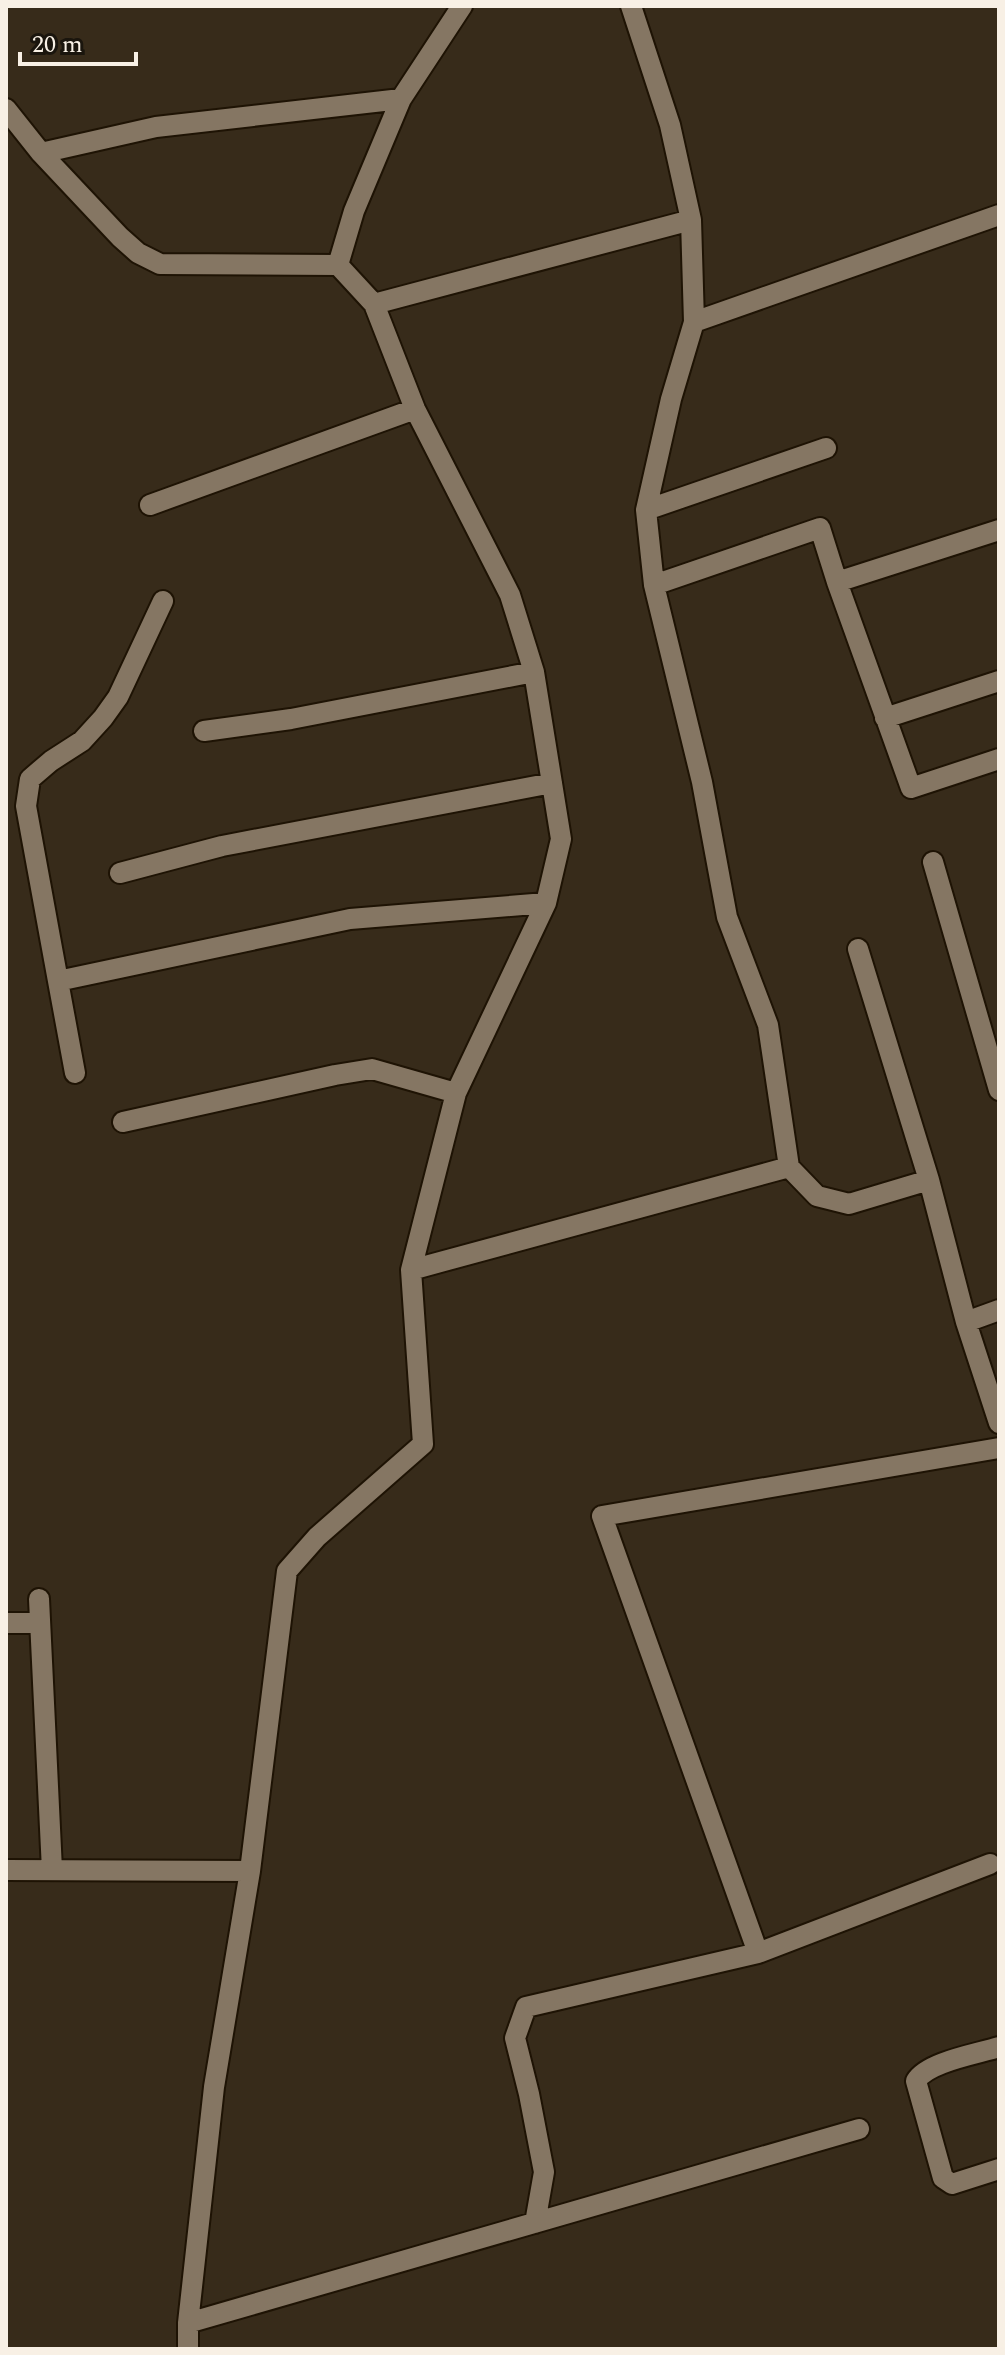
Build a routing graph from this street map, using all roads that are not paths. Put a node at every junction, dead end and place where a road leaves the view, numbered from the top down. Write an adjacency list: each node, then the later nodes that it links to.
1 (462, 6): 3 (street)
2 (631, 6): 7 (street)
3 (401, 99): 5 (street); 8 (street)
4 (6, 109): 5 (street)
5 (41, 153): 8 (street)
6 (999, 215): 10 (street)
7 (691, 220): 9 (street); 10 (street)
8 (338, 265): 9 (street)
9 (374, 304): 11 (street)
10 (694, 322): 14 (street)
11 (415, 409): 13 (street); 19 (street)
12 (826, 448): 14 (street)
13 (150, 505)
14 (646, 510): 17 (street)
15 (999, 530): 16 (street)
16 (837, 582): 17 (street); 21 (street)
17 (654, 585): 35 (street)
18 (163, 601): 29 (street)
19 (534, 672): 22 (street); 24 (street)
20 (999, 681): 21 (street)
21 (885, 718): 23 (street)
22 (204, 731)
23 (999, 759)
24 (552, 783): 26 (street); 27 (street)
25 (933, 862): 30 (street)
26 (120, 873)
27 (546, 903): 29 (street); 33 (street)
28 (858, 949): 36 (street)
29 (58, 981): 31 (street)
30 (991, 1030): 32 (street)
31 (75, 1073)
32 (999, 1090)
33 (456, 1093): 34 (street); 37 (street)
34 (123, 1122)
35 (789, 1167): 36 (street); 37 (street)
36 (929, 1180): 39 (street)
37 (411, 1270): 48 (street)
38 (999, 1310): 39 (street)
39 (966, 1322): 40 (street)
40 (999, 1423)
41 (999, 1448): 49 (street)
42 (39, 1599): 44 (street)
43 (6, 1623): 44 (street)
44 (39, 1623): 47 (street)
45 (990, 1864): 49 (street)
46 (6, 1870): 47 (street)
47 (52, 1870): 48 (street)
48 (250, 1871): 54 (street)
49 (758, 1953): 53 (street)
50 (999, 2047): 52 (street)
51 (859, 2129): 53 (street)
52 (999, 2169)
53 (535, 2223): 54 (street)
54 (188, 2323): 55 (street)
55 (188, 2349)

